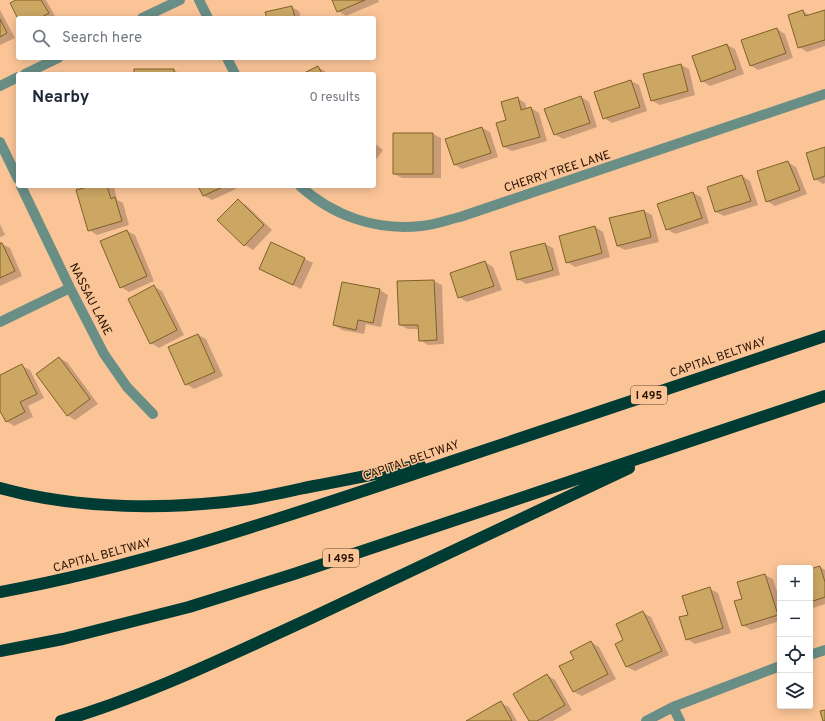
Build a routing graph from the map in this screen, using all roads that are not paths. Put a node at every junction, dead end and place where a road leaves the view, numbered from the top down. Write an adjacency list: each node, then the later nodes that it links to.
1 (180, 0): 3 (street)
2 (199, 0): 4 (street)
3 (146, 16)
4 (207, 16)
5 (54, 60): 7 (street)
6 (228, 60): 8 (street)
7 (29, 72)
8 (234, 72)
9 (16, 78): 10 (street)
10 (0, 86)
11 (825, 94): 15 (street, CHERRY TREE LANE)
12 (0, 142): 13 (street)
13 (16, 176)
14 (22, 188): 16 (street, NASSAU LANE)
15 (302, 188)
16 (70, 288): 17 (street); 20 (street, NASSAU LANE)
17 (0, 322)
18 (825, 336): 22 (highway, CAPITAL BELTWAY / I 495)
19 (825, 396): 21 (highway, I 495)
20 (153, 414)
21 (677, 446): 26 (highway, I 495); 30 (highway)
22 (474, 454): 23 (highway); 24 (highway, CAPITAL BELTWAY / I 495)
23 (0, 488)
24 (0, 592)
25 (825, 650): 27 (street)
26 (0, 651)
27 (813, 654)
28 (777, 667): 29 (street)
29 (673, 707): 31 (street); 32 (street)
30 (60, 721)
31 (646, 721)
32 (680, 721)

